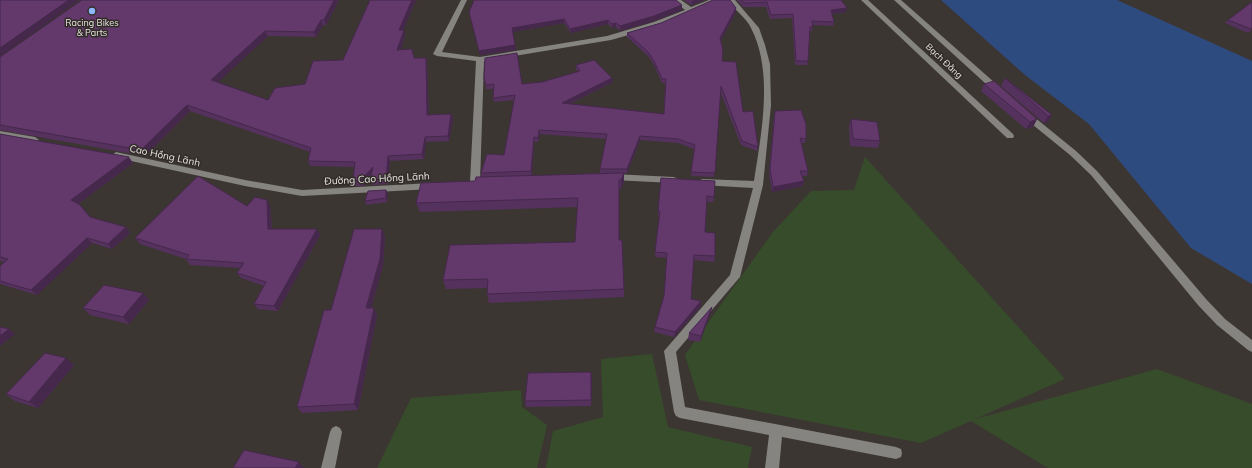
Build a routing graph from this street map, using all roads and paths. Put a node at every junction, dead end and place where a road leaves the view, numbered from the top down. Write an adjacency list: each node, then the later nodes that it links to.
1 (464, 0): 8 (street)
2 (676, 0): 7 (street)
3 (715, 0): 7 (street)
4 (731, 0): 16 (street)
5 (864, 0): 10 (street, Bạch Đằng)
6 (897, 0): 18 (street)
7 (690, 10): 8 (street)
8 (480, 59): 14 (street)
9 (0, 134): 11 (street)
10 (1010, 136)
11 (46, 142)
12 (107, 154): 17 (street, Cao Hồng Lãnh)
13 (605, 177): 16 (street)
14 (475, 182)
15 (444, 185): 17 (street, Đường Cao Hồng Lãnh)
16 (758, 185): 19 (street)
17 (302, 193)
18 (1252, 347)
19 (776, 430): 21 (street); 23 (street)
20 (336, 432): 22 (street)
21 (896, 453)
22 (328, 468)
23 (772, 468)

